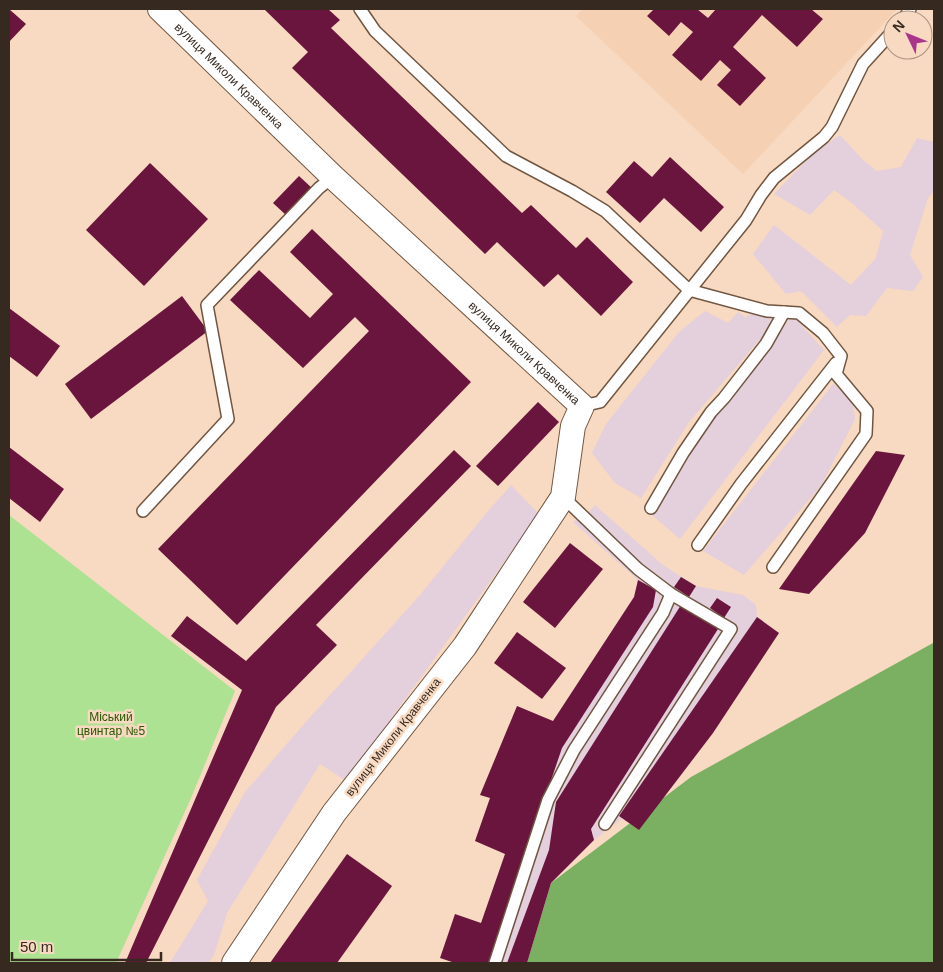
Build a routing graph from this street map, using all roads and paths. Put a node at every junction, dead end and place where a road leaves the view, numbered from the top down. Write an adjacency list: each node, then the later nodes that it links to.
1 (160, 9): 4 (street, вулиця Миколи Кравченка)
2 (360, 9): 5 (lane)
3 (883, 42): 5 (lane)
4 (333, 177): 8 (street, вулиця Миколи Кравченка); 11 (lane)
5 (689, 290): 6 (lane); 8 (lane)
6 (784, 312): 7 (lane); 10 (lane)
7 (841, 356): 12 (lane); 13 (lane)
8 (582, 406): 9 (street, вулиця Миколи Кравченка)
9 (563, 497): 14 (lane); 16 (street, вулиця Миколи Кравченка)
10 (651, 508)
11 (143, 511)
12 (698, 545)
13 (773, 567)
14 (671, 594): 15 (lane); 17 (lane)
15 (605, 824)
16 (234, 963)
17 (495, 963)

